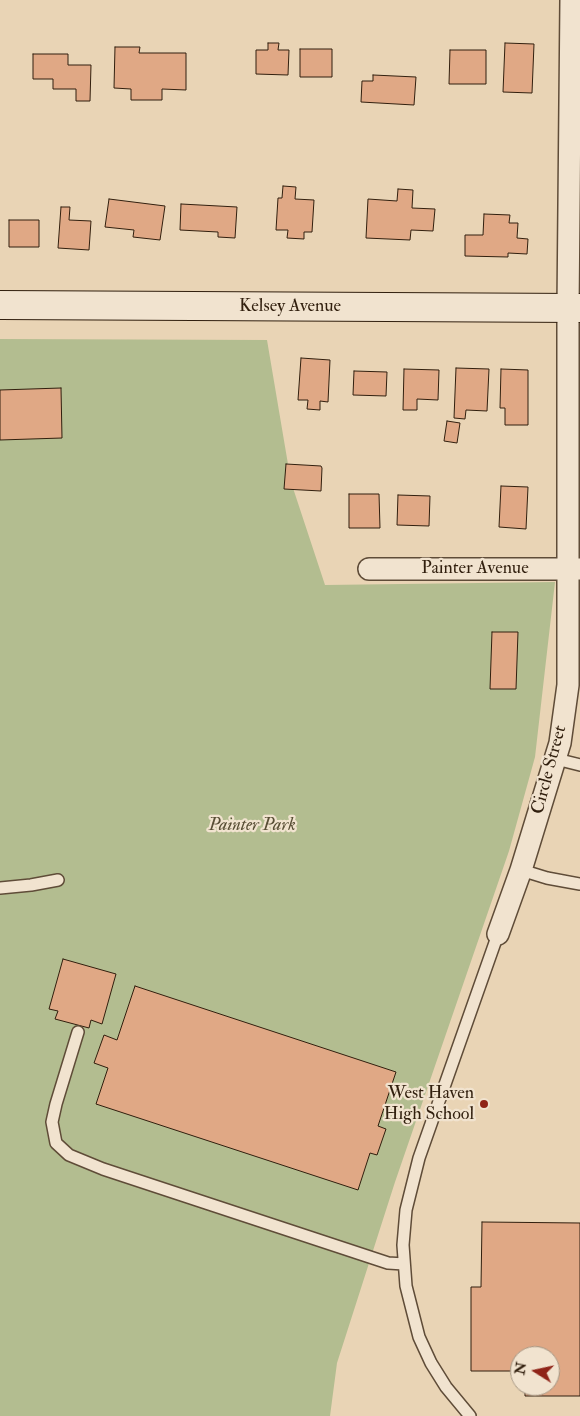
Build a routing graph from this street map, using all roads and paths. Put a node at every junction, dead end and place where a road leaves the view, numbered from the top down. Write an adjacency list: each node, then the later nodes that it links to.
1 (556, 0): 2 (street)
2 (571, 0): 3 (street); 5 (street, Circle Street)
3 (580, 0)
4 (0, 305): 5 (street, Kelsey Avenue)
5 (574, 308): 7 (street, Circle Street)
6 (369, 569): 7 (street, Painter Avenue)
7 (574, 569): 8 (street, Circle Street)
8 (556, 759): 9 (lane); 10 (street, Circle Street)
9 (580, 765)
10 (521, 870): 12 (lane); 14 (street, Circle Street)
11 (58, 880): 13 (lane)
12 (580, 884)
13 (0, 888)
14 (498, 934): 16 (lane)
15 (78, 1032): 16 (lane)
16 (404, 1264): 17 (lane)
17 (470, 1416)

